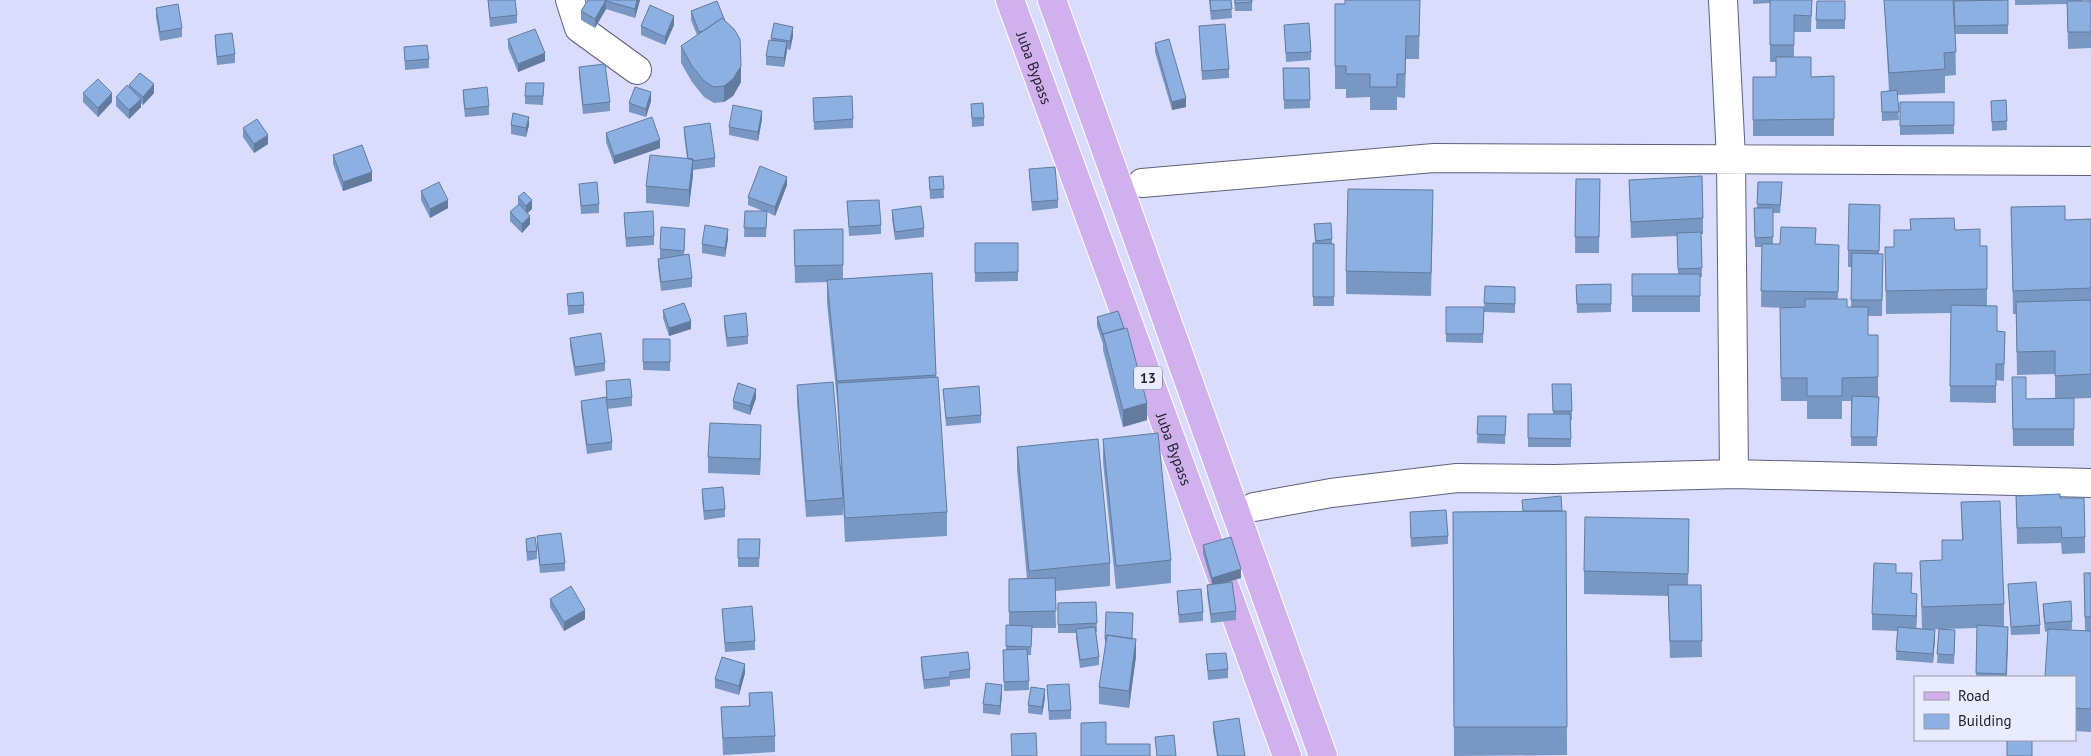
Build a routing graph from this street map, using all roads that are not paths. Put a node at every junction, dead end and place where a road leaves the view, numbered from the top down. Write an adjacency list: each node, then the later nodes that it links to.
1 (570, 0): 5 (street)
2 (1010, 0): 12 (main road, Juba Bypass / 13)
3 (1052, 0): 13 (main road)
4 (1723, 0): 6 (street)
5 (637, 70)
6 (1731, 158): 7 (street); 8 (street); 9 (street)
7 (2091, 161)
8 (1142, 183)
9 (1734, 474): 10 (street); 11 (street)
10 (2091, 483)
11 (1254, 508)
12 (1286, 756)
13 (1322, 756)

